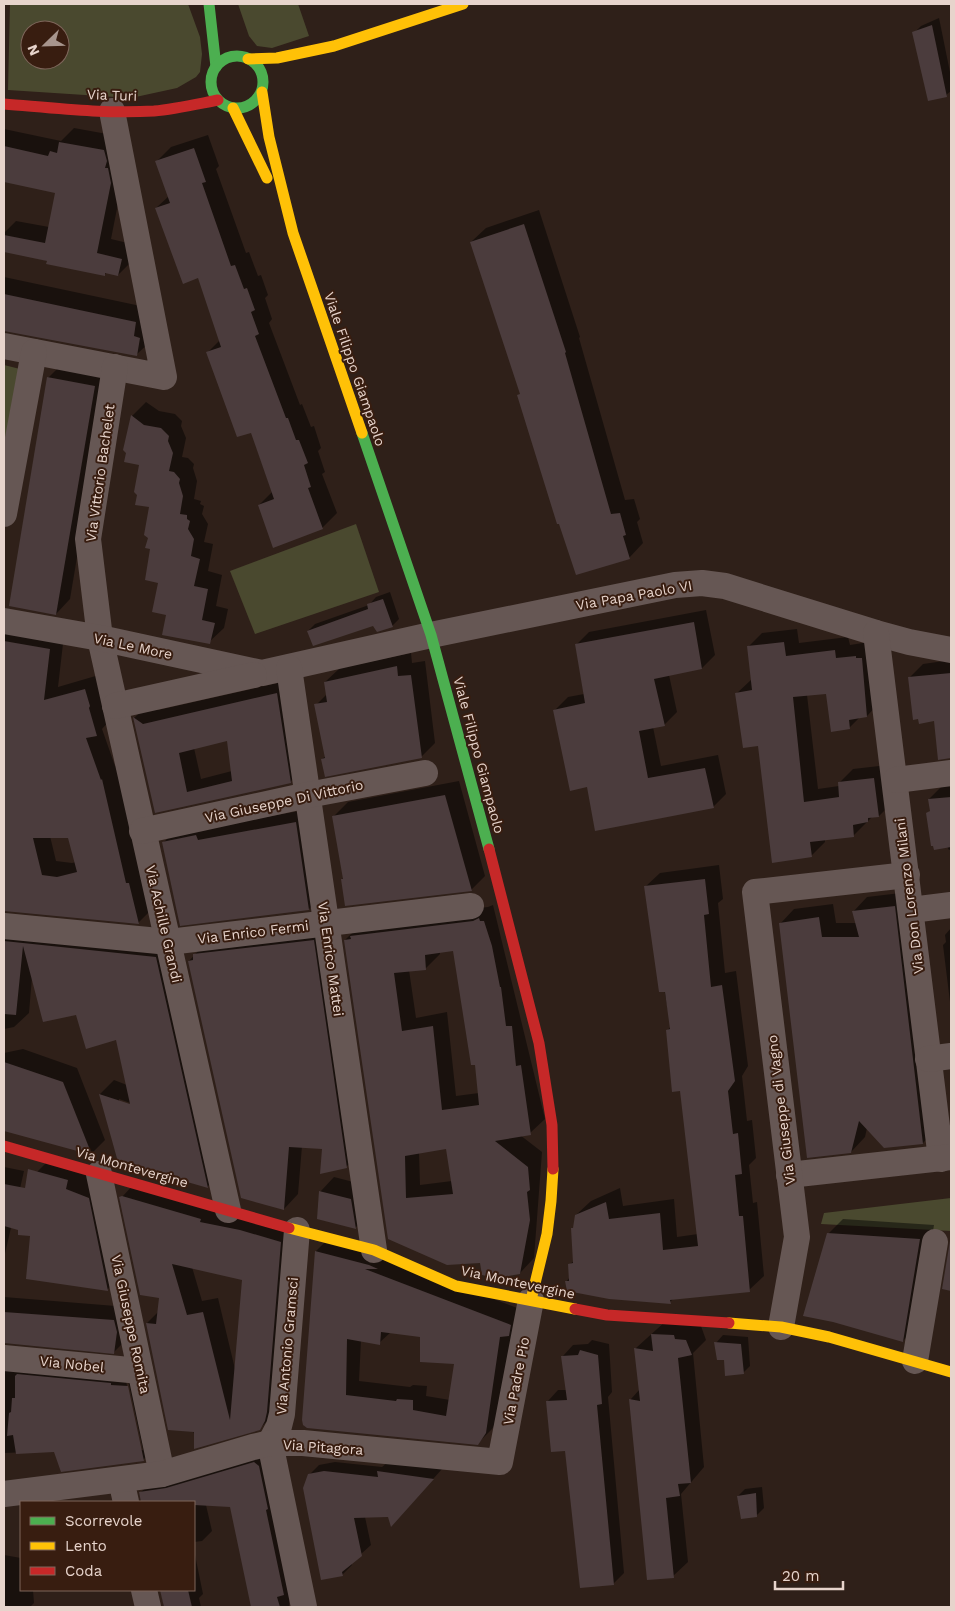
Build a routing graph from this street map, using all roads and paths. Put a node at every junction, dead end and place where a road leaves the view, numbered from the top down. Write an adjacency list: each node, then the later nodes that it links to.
1 (210, 4): 3 (street); 7 (street)
2 (462, 4): 4 (street)
3 (224, 30)
4 (334, 46): 5 (street); 6 (street)
5 (248, 59): 7 (street); 9 (street)
6 (301, 64)
7 (216, 67): 10 (street)
8 (278, 77): 9 (street)
9 (262, 89): 12 (street); 14 (street, Viale Filippo Giampaolo)
10 (218, 100): 12 (street); 13 (street, Via Turi)
11 (4, 104): 13 (street, Via Turi)
12 (233, 108): 14 (street, Viale Filippo Giampaolo)
13 (112, 111): 17 (street)
14 (293, 233): 21 (street, Viale Filippo Giampaolo)
15 (4, 346): 16 (street)
16 (34, 352): 17 (street); 18 (street)
17 (115, 367): 22 (street, Via Vittorio Bachelet)
18 (4, 514)
19 (4, 621): 22 (street, Via Le More)
20 (876, 633): 21 (street, Via Papa Paolo VI); 23 (street, Via Papa Paolo VI); 29 (street, Via Don Lorenzo Milani)
21 (431, 635): 24 (street, Via Le More); 48 (street, Viale Filippo Giampaolo)
22 (100, 638): 25 (street, Via Le More); 26 (street, Via Achille Grandi)
23 (951, 650)
24 (289, 668): 25 (street, Via Le More); 30 (street, Via Enrico Mattei)
25 (262, 673): 26 (street, Via Le More)
26 (115, 706): 31 (street, Via Achille Grandi)
27 (425, 773): 30 (street, Via Giuseppe Di Vittorio)
28 (951, 773): 29 (street)
29 (896, 780): 32 (street, Via Don Lorenzo Milani)
30 (308, 795): 31 (street, Via Giuseppe Di Vittorio); 36 (street, Via Enrico Mattei)
31 (142, 831): 38 (street, Via Achille Grandi)
32 (907, 875): 35 (street, Via Don Lorenzo Milani); 43 (street, Via Giuseppe di Vagno)
33 (951, 905): 35 (street)
34 (471, 906): 36 (street, Via Enrico Fermi)
35 (911, 910): 39 (street, Via Don Lorenzo Milani)
36 (326, 923): 38 (street, Via Enrico Fermi); 47 (street, Via Enrico Mattei)
37 (4, 926): 38 (street, Via Enrico Fermi)
38 (169, 942): 44 (street, Via Achille Grandi)
39 (940, 1058): 41 (street, Via Don Lorenzo Milani)
40 (4, 1146): 42 (street, Via Montevergine)
41 (946, 1158): 43 (street)
42 (99, 1174): 44 (street, Via Montevergine); 52 (street, Via Giuseppe Romita)
43 (789, 1175): 49 (street, Via Giuseppe di Vagno)
44 (228, 1210): 45 (street, Via Montevergine)
45 (297, 1230): 47 (street, Via Montevergine); 54 (street, Via Antonio Gramsci)
46 (935, 1242): 51 (street)
47 (374, 1250): 48 (street, Via Montevergine)
48 (531, 1300): 49 (street, Via Montevergine); 55 (street, Via Padre Pio)
49 (781, 1327): 51 (street, Via Montevergine)
50 (4, 1358): 52 (street, Via Nobel)
51 (915, 1361): 53 (street, Via Montevergine)
52 (140, 1371): 56 (street, Via Giuseppe Romita)
53 (951, 1372)
54 (270, 1444): 55 (street, Via Pitagora); 56 (street, Via Pitagora); 61 (street)
55 (500, 1462)
56 (162, 1474): 57 (street, Via Pitagora)
57 (123, 1491): 58 (street, Via Pitagora)
58 (4, 1494)
59 (144, 1591): 60 (street)
60 (148, 1607)
61 (304, 1607)

